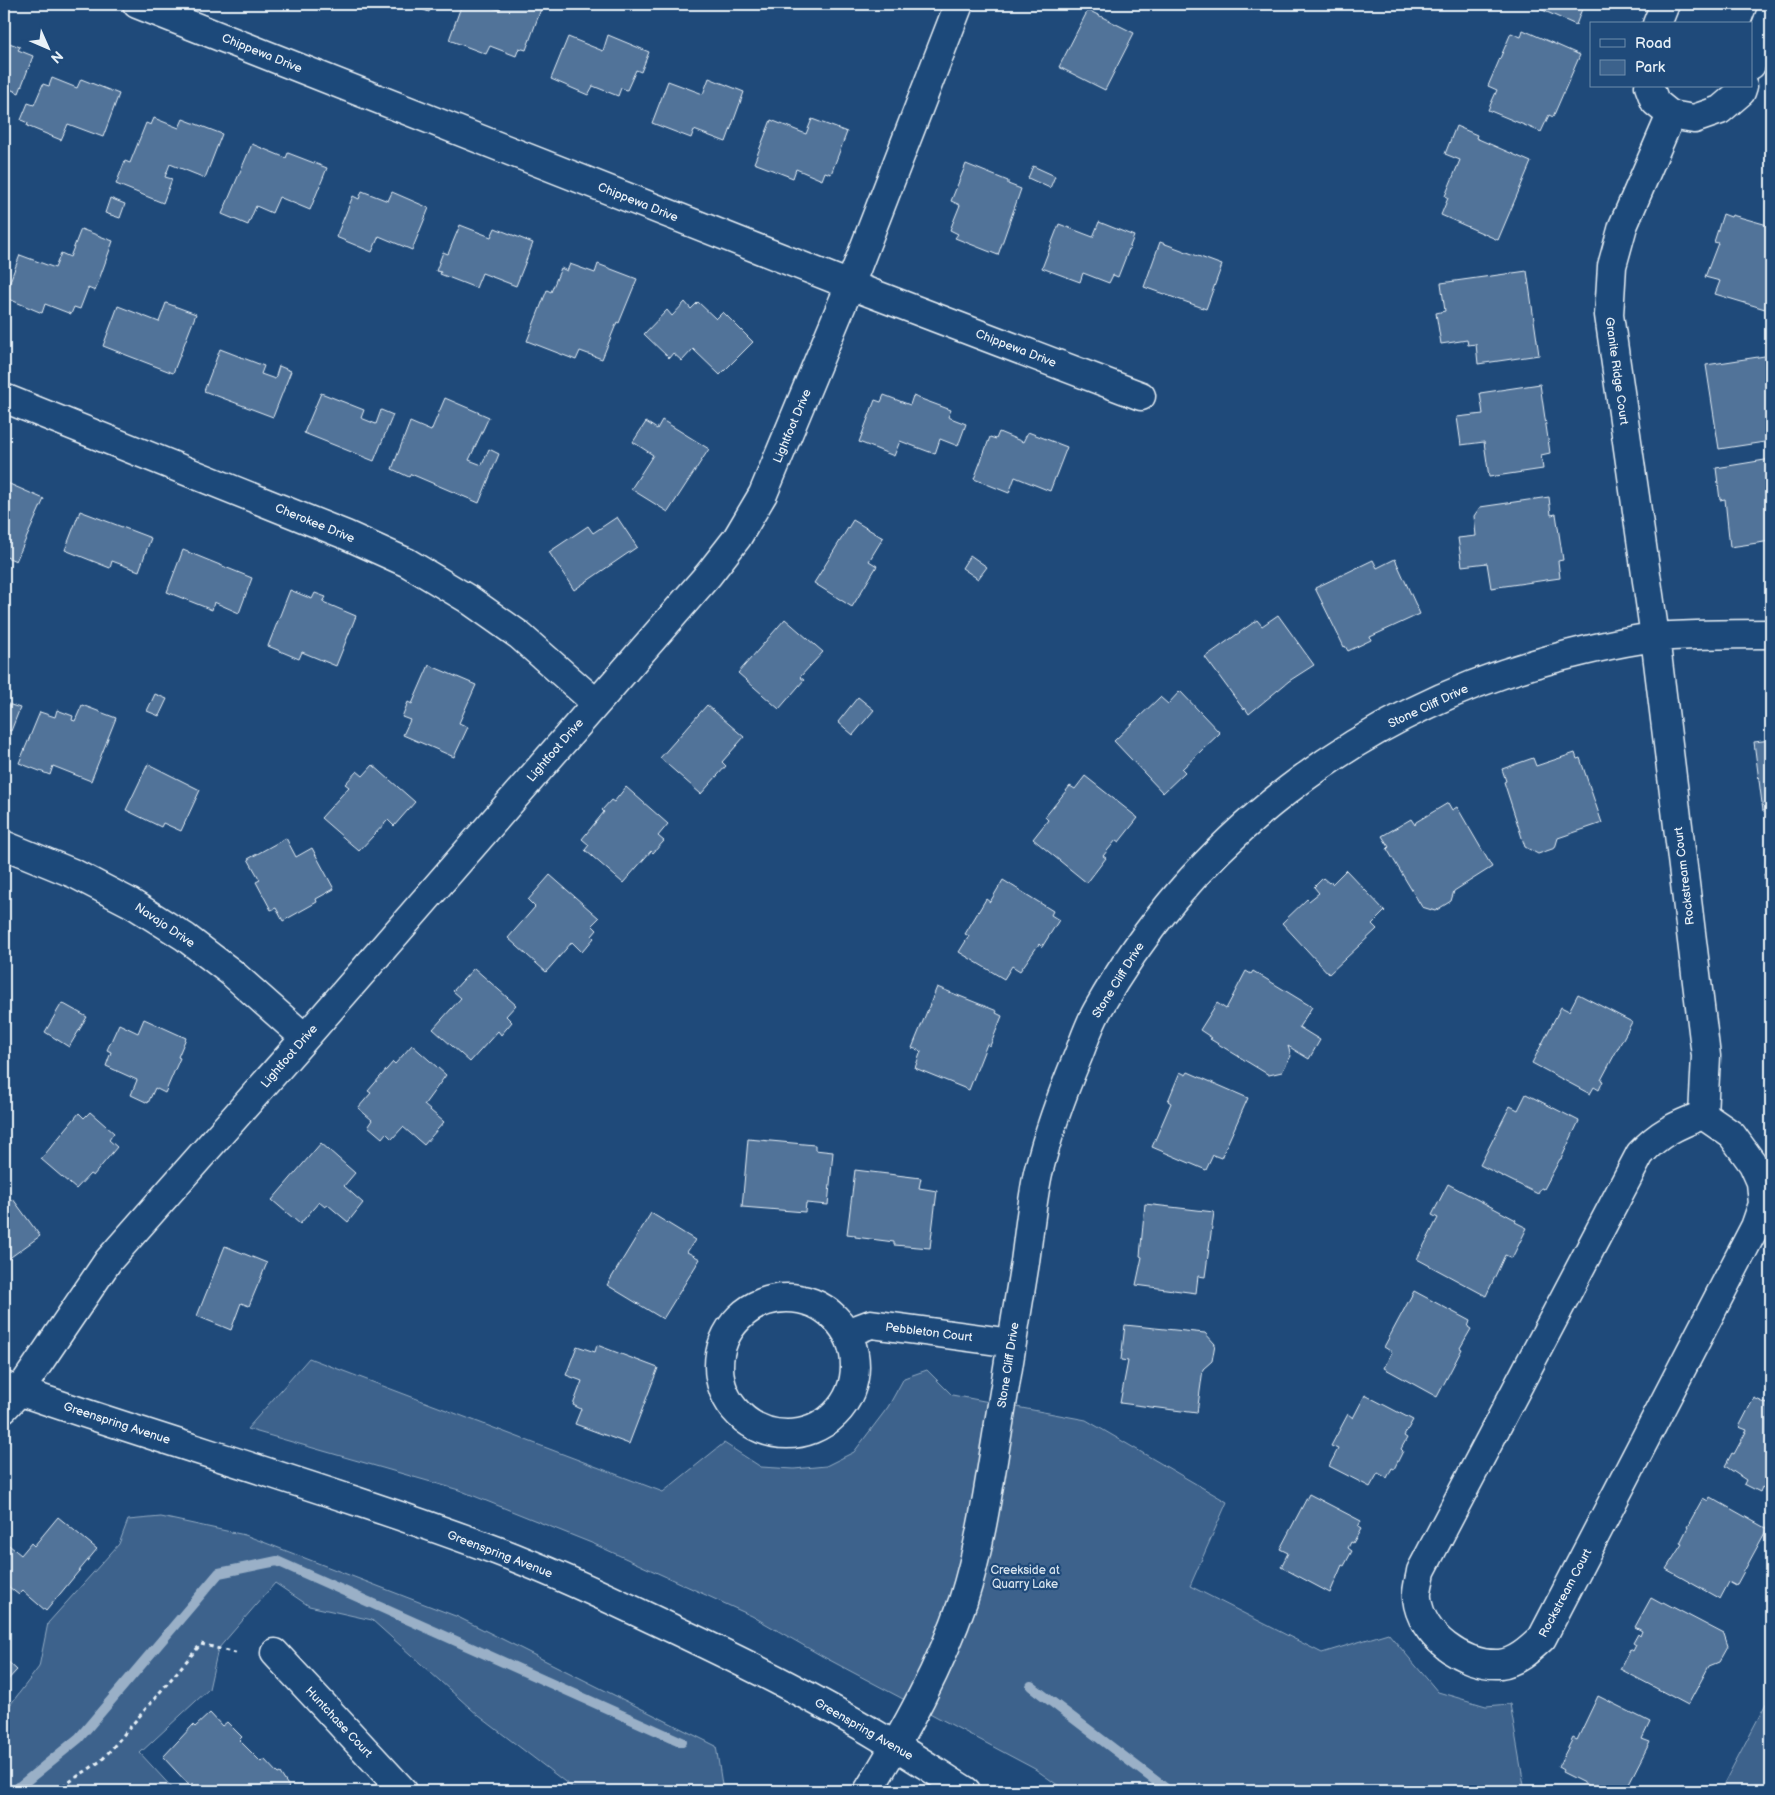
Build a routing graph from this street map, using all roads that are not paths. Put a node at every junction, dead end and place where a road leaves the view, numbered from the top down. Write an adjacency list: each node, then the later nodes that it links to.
1 (137, 4): 10 (street, Chippewa Drive)
2 (959, 4): 10 (street, Lightfoot Drive)
3 (1665, 4): 5 (street)
4 (1771, 13): 6 (street)
5 (1658, 22)
6 (1752, 62)
7 (1650, 88): 9 (street)
8 (1742, 88): 9 (street)
9 (1672, 115): 14 (street, Granite Ridge Court)
10 (850, 285): 11 (street, Chippewa Drive); 15 (street, Lightfoot Drive)
11 (1141, 396)
12 (4, 398): 15 (street, Cherokee Drive)
13 (1771, 634): 14 (street, Stone Cliff Drive)
14 (1655, 637): 18 (street, Rockstream Court); 20 (street, Stone Cliff Drive)
15 (596, 703): 17 (street, Lightfoot Drive)
16 (4, 845): 17 (street, Navajo Drive)
17 (305, 1038): 21 (street, Lightfoot Drive)
18 (1703, 1115): 18 (street, Rockstream Court)
19 (847, 1333): 19 (street); 20 (street, Pebbleton Court)
20 (1012, 1343): 23 (street, Stone Cliff Drive)
21 (9, 1395): 23 (street, Greenspring Avenue)
22 (275, 1653): 24 (street, Huntchase Court)
23 (896, 1746): 25 (street, Stone Cliff Drive); 26 (street, Greenspring Avenue)
24 (403, 1791)
25 (868, 1791)
26 (966, 1791)

